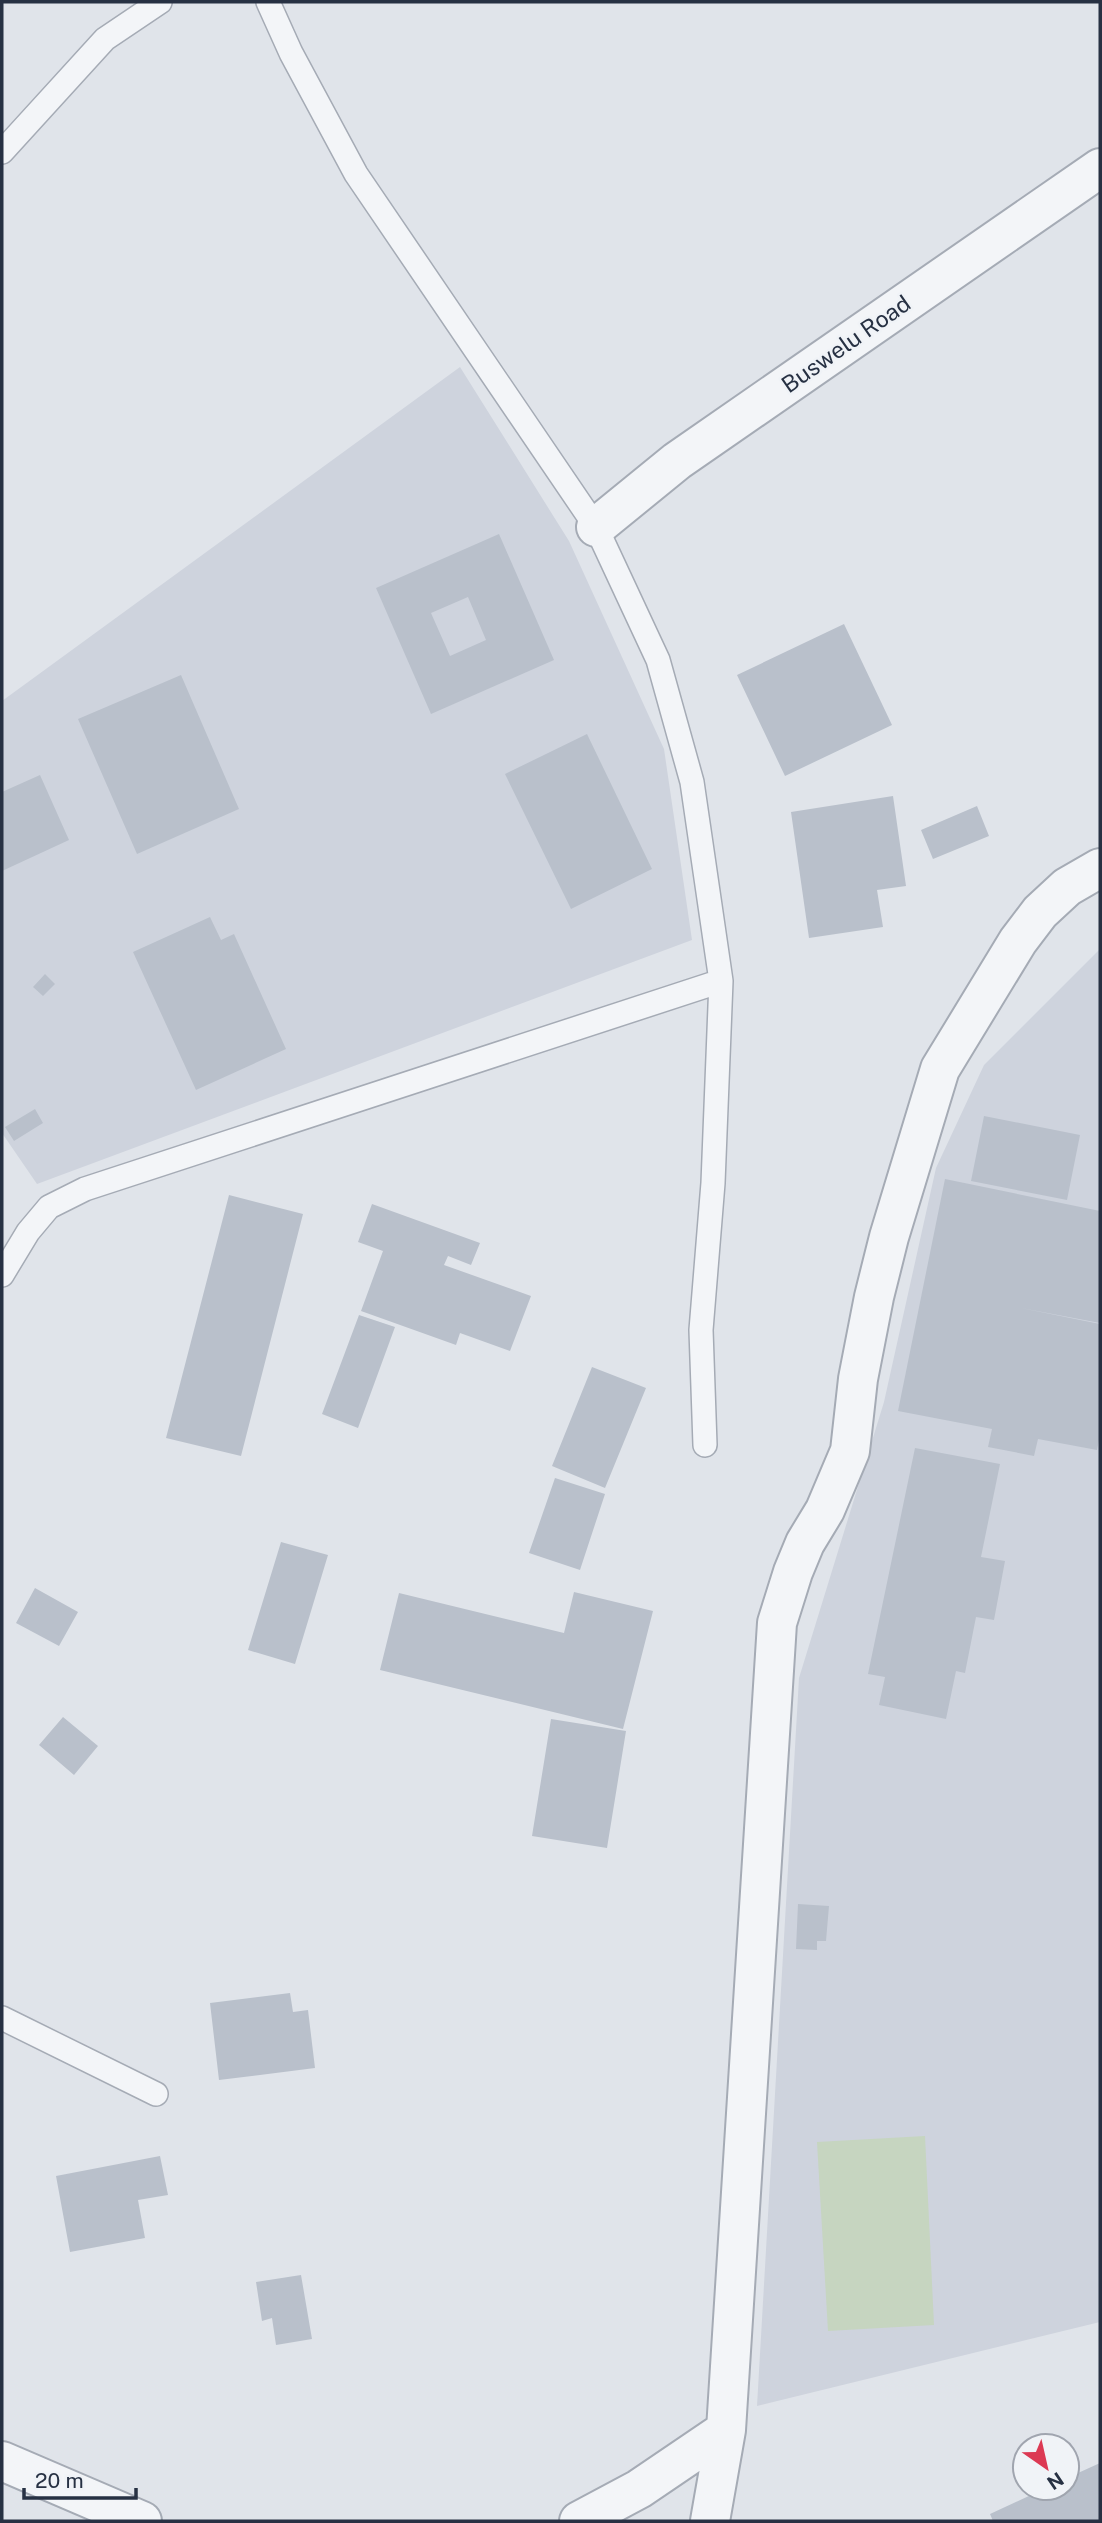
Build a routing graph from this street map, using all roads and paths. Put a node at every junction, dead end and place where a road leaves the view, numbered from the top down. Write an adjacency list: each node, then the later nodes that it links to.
1 (160, 2): 3 (lane)
2 (268, 2): 5 (lane)
3 (2, 152)
4 (1100, 168): 5 (street, Buswelu Road)
5 (596, 527): 7 (lane)
6 (1100, 868): 12 (street)
7 (721, 981): 8 (lane); 9 (lane)
8 (2, 1275)
9 (705, 1445)
10 (2, 2018): 11 (lane)
11 (156, 2094)
12 (726, 2430): 15 (street); 16 (street)
13 (2, 2461): 14 (street)
14 (142, 2521)
15 (579, 2521)
16 (710, 2521)

